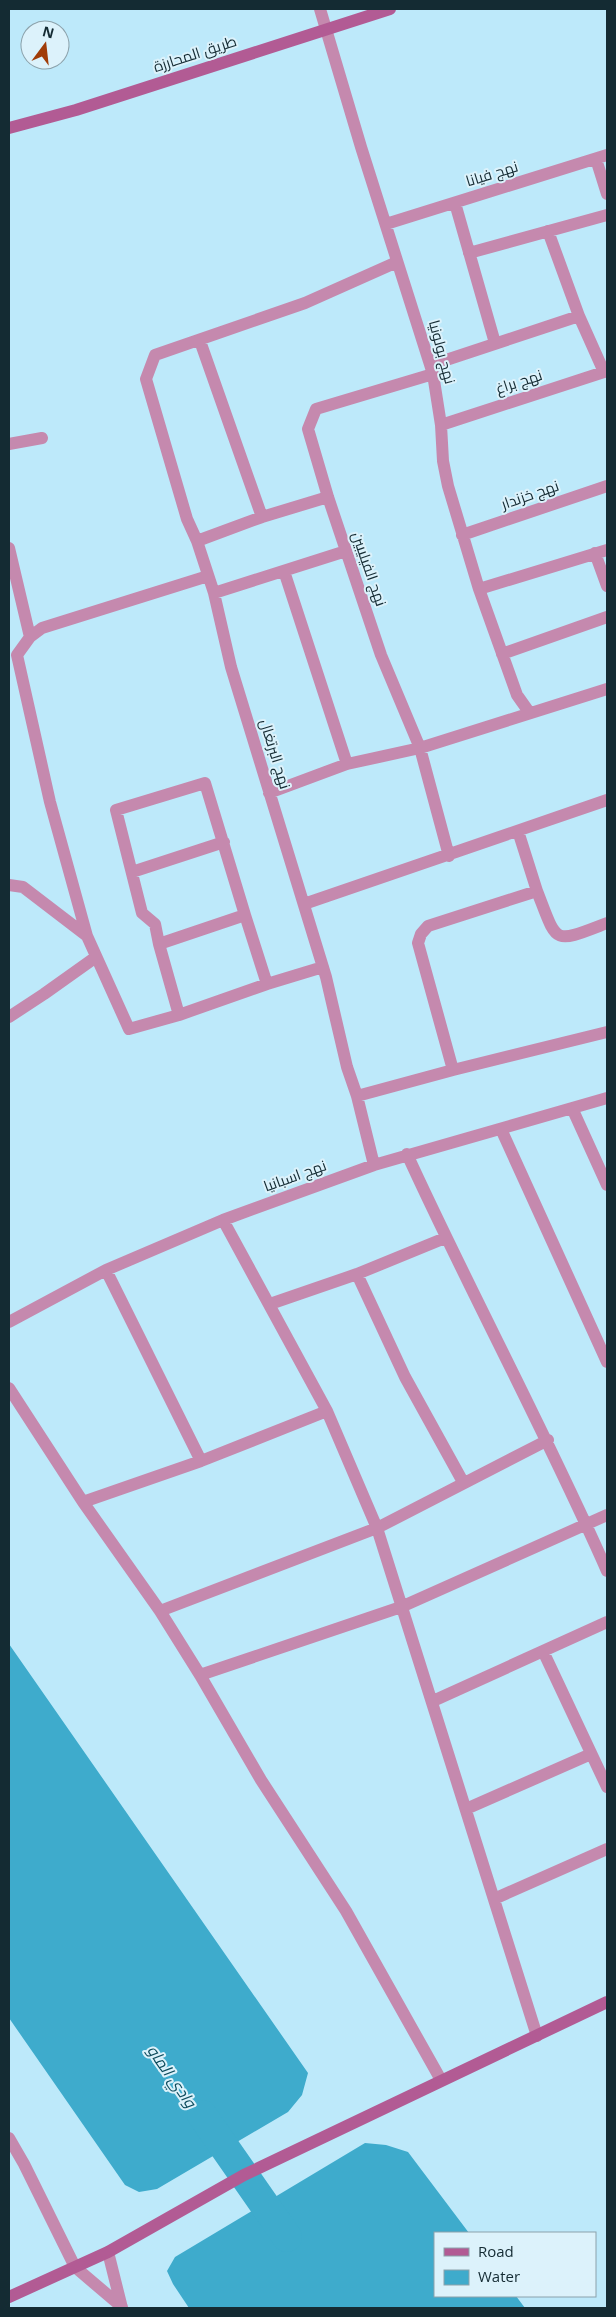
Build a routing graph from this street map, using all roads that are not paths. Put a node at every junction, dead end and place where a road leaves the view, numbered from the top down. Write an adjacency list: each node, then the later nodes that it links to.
1 (320, 9): 3 (street, نهج بولونيا)
2 (390, 9): 3 (street, طريق المحارزة)
3 (326, 29): 4 (street, طريق المحارزة); 9 (street, نهج بولونيا)
4 (9, 128)
5 (602, 157): 6 (street); 7 (street, نهج فيانا)
6 (607, 194)
7 (455, 203): 9 (street, نهج فيانا); 11 (street)
8 (607, 215): 10 (street)
9 (386, 224): 12 (street, نهج بولونيا)
10 (548, 231): 11 (street); 13 (street)
11 (469, 253): 15 (street)
12 (397, 262): 14 (street); 16 (street, نهج بولونيا)
13 (579, 316): 15 (street); 17 (street)
14 (200, 341): 23 (street); 25 (street, نهج البرتغال)
15 (495, 343): 16 (street)
16 (432, 370): 18 (street, نهج بولونيا); 22 (street, نهج الفيليبين)
17 (605, 372): 18 (street, نهج براغ)
18 (441, 425): 24 (street, نهج بولونيا)
19 (42, 438): 20 (street)
20 (9, 444)
21 (607, 486): 24 (street, نهج خزندار)
22 (328, 497): 23 (street); 27 (street, نهج الفيليبين)
23 (262, 518): 25 (street)
24 (462, 535): 32 (street, نهج بولونيا)
25 (197, 541): 30 (street, نهج البرتغال)
26 (9, 548): 35 (street)
27 (346, 551): 29 (street); 40 (street, نهج الفيليبين)
28 (601, 552): 31 (street); 32 (street)
29 (284, 571): 33 (street); 41 (street)
30 (208, 576): 33 (street, نهج البرتغال); 35 (street)
31 (607, 586)
32 (478, 589): 36 (street, نهج بولونيا)
33 (214, 593): 42 (street, نهج البرتغال)
34 (607, 617): 36 (street)
35 (30, 637): 37 (street)
36 (502, 654): 39 (street, نهج بولونيا)
37 (13, 656): 53 (street)
38 (607, 688): 39 (street)
39 (529, 712): 40 (street)
40 (420, 748): 41 (street); 46 (street, نهج الفيليبين)
41 (347, 764): 42 (street)
42 (270, 792): 50 (street, نهج البرتغال)
43 (607, 800): 44 (street)
44 (518, 831): 46 (street); 49 (street)
45 (224, 842): 47 (street); 47 (street); 51 (street)
46 (449, 856): 50 (street)
47 (132, 872): 54 (street)
48 (9, 885): 53 (street)
49 (537, 891): 52 (street); 61 (street)
50 (304, 904): 56 (street, نهج البرتغال)
51 (245, 915): 54 (street); 57 (street)
52 (607, 924)
53 (87, 936): 55 (street)
54 (159, 944): 58 (street)
55 (96, 957): 58 (street); 59 (street)
56 (323, 967): 57 (street); 62 (street, نهج البرتغال)
57 (267, 984): 58 (street)
58 (179, 1015)
59 (9, 1016)
60 (607, 1032): 61 (street)
61 (453, 1070): 62 (street)
62 (357, 1096): 67 (street, نهج البرتغال)
63 (607, 1098): 64 (street, نهج اسبانيا)
64 (572, 1108): 65 (street, نهج اسبانيا); 68 (street)
65 (501, 1129): 66 (street, نهج اسبانيا); 75 (street)
66 (407, 1154): 67 (street, نهج اسبانيا); 70 (street)
67 (374, 1165): 69 (street, نهج اسبانيا)
68 (607, 1185)
69 (223, 1220): 71 (street, نهج اسبانيا); 73 (street)
70 (445, 1238): 72 (street); 78 (street)
71 (106, 1270): 74 (street, نهج اسبانيا); 79 (street)
72 (357, 1274): 73 (street); 80 (street)
73 (270, 1304): 77 (street)
74 (9, 1322)
75 (607, 1362)
76 (9, 1388): 81 (street)
77 (327, 1411): 79 (street); 84 (street)
78 (548, 1440): 80 (street); 83 (street)
79 (201, 1461): 81 (street)
80 (463, 1482): 84 (street)
81 (83, 1502): 87 (street)
82 (607, 1515): 83 (street)
83 (586, 1524): 85 (street); 86 (street)
84 (377, 1528): 86 (street); 87 (street)
85 (607, 1571)
86 (401, 1606): 90 (street); 91 (street)
87 (160, 1612): 90 (street)
88 (607, 1622): 89 (street)
89 (544, 1651): 91 (street); 92 (street)
90 (200, 1675): 99 (street)
91 (433, 1701): 94 (street)
92 (591, 1754): 93 (street); 94 (street)
93 (607, 1787)
94 (466, 1808): 96 (street)
95 (607, 1849): 96 (street)
96 (494, 1899): 98 (street)
97 (607, 2002): 98 (street)
98 (537, 2036): 99 (street)
99 (440, 2080): 101 (street)
100 (9, 2138): 102 (street)
101 (108, 2252): 102 (street); 104 (street)
102 (75, 2268): 103 (street); 104 (street)
103 (9, 2297)
104 (123, 2308)

